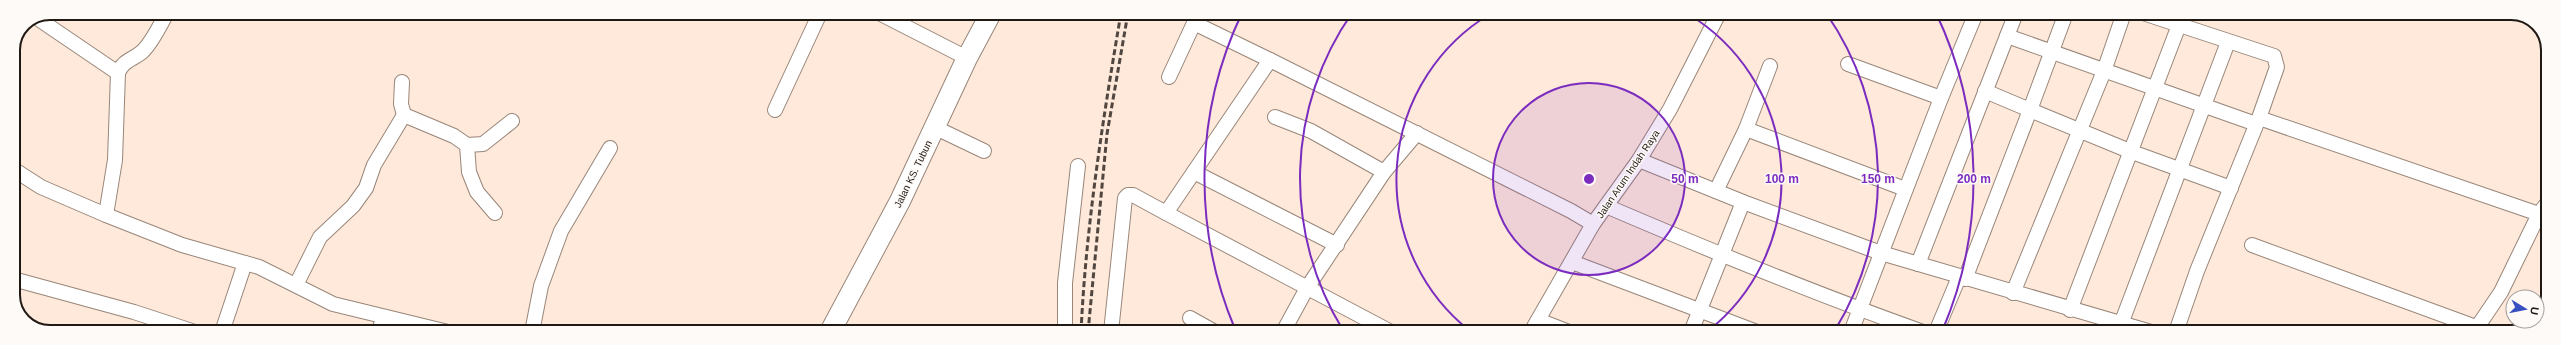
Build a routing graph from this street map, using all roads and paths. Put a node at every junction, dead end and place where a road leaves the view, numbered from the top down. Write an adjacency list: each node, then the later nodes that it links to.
1 (163, 20): 23 (street)
2 (817, 20): 30 (street)
3 (893, 20): 18 (street)
4 (987, 20): 18 (main road, Jalan KS. Tubun)
5 (1196, 20): 24 (street)
6 (1200, 20): 19 (street)
7 (1715, 20): 44 (street, Jalan Arum Indah Raya)
8 (1973, 20): 28 (street)
9 (2013, 20): 15 (street)
10 (2063, 20): 17 (street)
11 (2122, 20): 22 (street)
12 (2164, 20): 14 (street)
13 (42, 21): 23 (street)
14 (2179, 25): 16 (street); 26 (street)
15 (2007, 36): 17 (street); 27 (street)
16 (2228, 42): 29 (street); 35 (street)
17 (2052, 52): 22 (street); 31 (street)
18 (967, 58): 36 (main road, Jalan KS. Tubun)
19 (1270, 60): 39 (street); 47 (street)
20 (1848, 64): 28 (street)
21 (1770, 66): 37 (street)
22 (2104, 71): 26 (street); 38 (street)
23 (118, 73): 59 (street)
24 (1169, 77)
25 (402, 82): 32 (street)
26 (2155, 89): 29 (street); 43 (street)
27 (1985, 91): 31 (street); 67 (street)
28 (1941, 98): 51 (street)
29 (2204, 104): 35 (street); 46 (street)
30 (775, 110)
31 (2030, 110): 38 (street); 68 (street)
32 (404, 115): 40 (street); 70 (street)
33 (1275, 117): 48 (street)
34 (512, 121): 40 (street)
35 (2258, 121): 50 (street); 58 (street)
36 (936, 128): 42 (street); 84 (main road, Jalan KS. Tubun)
37 (1746, 129): 51 (street); 52 (street)
38 (2079, 130): 43 (street); 72 (street)
39 (1417, 133): 48 (street); 60 (street)
40 (467, 145): 56 (street)
41 (610, 148): 83 (street)
42 (984, 151)
43 (2132, 152): 46 (street); 74 (street)
44 (1639, 160): 52 (street); 54 (street, Jalan Arum Indah Raya)
45 (1078, 166): 85 (street)
46 (2178, 170): 50 (street); 78 (street)
47 (1194, 172): 57 (street); 61 (street)
48 (1384, 172): 61 (street)
49 (20, 174): 59 (street)
50 (2231, 188): 98 (street)
51 (1905, 190): 63 (street)
52 (1716, 191): 53 (street)
53 (1743, 202): 63 (street); 64 (street)
54 (1606, 206): 60 (street, Jalan Arum Indah Raya); 64 (street)
55 (2541, 211): 58 (street)
56 (495, 213)
57 (1166, 213): 71 (street); 86 (street)
58 (2539, 214): 100 (street)
59 (106, 215): 65 (street)
60 (1593, 224): 66 (street, Jalan Arum Indah Raya)
61 (1337, 245): 71 (street)
62 (2252, 245): 99 (street)
63 (1881, 253): 67 (street); 73 (street)
64 (1721, 255): 73 (street); 75 (street)
65 (245, 263): 70 (street); 80 (street)
66 (1571, 264): 75 (street); 90 (street, Jalan Arum Indah Raya)
67 (1918, 264): 68 (street)
68 (1962, 278): 72 (street); 96 (street)
69 (20, 281): 79 (street)
70 (296, 285): 76 (street)
71 (1307, 288): 88 (street); 89 (street)
72 (2013, 294): 74 (street)
73 (1859, 309): 94 (street); 95 (street)
74 (2070, 310): 78 (street)
75 (1699, 312): 91 (street); 92 (street); 93 (street)
76 (384, 318): 81 (street); 82 (street)
77 (1190, 318): 87 (street)
78 (2121, 324): 97 (street)
79 (174, 325)
80 (224, 325)
81 (381, 325)
82 (416, 325)
83 (533, 325)
84 (834, 325)
85 (1065, 325)
86 (1112, 325)
87 (1202, 325)
88 (1287, 325)
89 (1378, 325)
90 (1536, 325)
91 (1694, 325)
92 (1726, 325)
93 (1737, 325)
94 (1853, 325)
95 (1904, 325)
96 (1939, 325)
97 (2125, 325)
98 (2179, 325)
99 (2462, 325)
100 (2478, 325)

